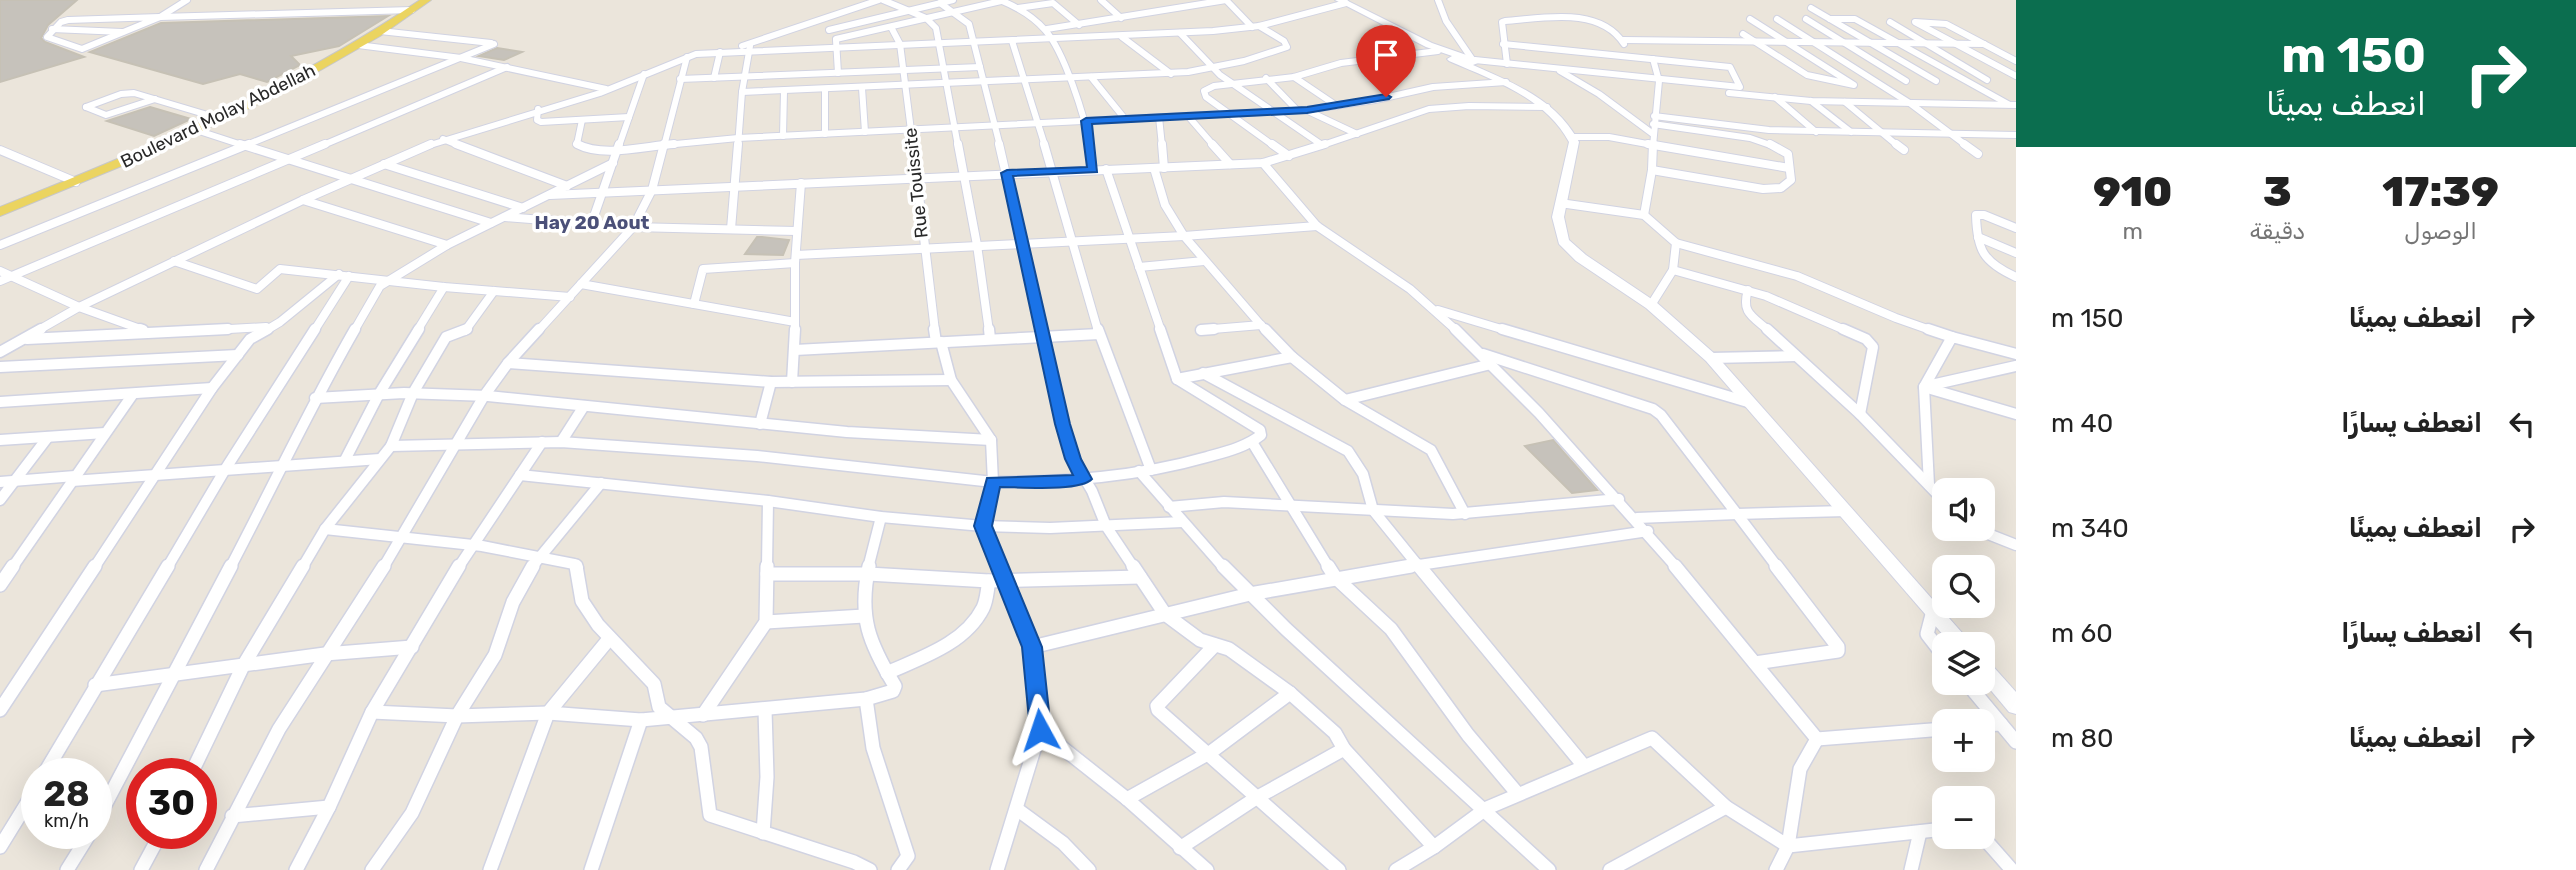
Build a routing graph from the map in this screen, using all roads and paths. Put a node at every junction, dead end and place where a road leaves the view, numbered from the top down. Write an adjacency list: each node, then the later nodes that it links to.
1 (187, 0): 16 (street)
2 (426, 0): 13 (main road, Boulevard Molay Abdellah)
3 (881, 0): 14 (street); 23 (street)
4 (953, 0): 10 (street)
5 (1001, 0): 11 (street); 15 (street)
6 (1101, 0): 18 (street)
7 (1226, 0): 18 (street); 27 (street)
8 (1438, 0): 62 (street)
9 (1342, 1): 27 (street); 56 (main road)
10 (940, 3): 14 (street); 15 (street)
11 (1018, 8): 25 (street); 29 (street)
12 (1811, 8): 22 (street)
13 (412, 10): 16 (street); 31 (main road, Boulevard Molay Abdellah)
14 (911, 11): 17 (street); 30 (street)
15 (954, 12): 17 (street); 40 (street)
16 (159, 18): 28 (street); 32 (street)
17 (926, 18): 26 (street); 41 (street)
18 (1121, 18): 25 (street)
19 (1751, 19): 46 (street)
20 (1777, 19): 47 (street)
21 (1806, 19): 48 (street)
22 (1830, 19): 49 (street); 50 (street)
23 (816, 22): 30 (street); 54 (street)
24 (1890, 22): 42 (street)
25 (1079, 24): 29 (street)
26 (891, 27): 36 (street); 43 (street, Rue Touissite)
27 (1256, 27): 33 (street); 67 (street)
28 (52, 29): 32 (street); 32 (street)
29 (1047, 29): 37 (street)
30 (829, 30): 36 (street)
31 (380, 31): 53 (main road, Boulevard Molay Abdellah); 60 (street)
32 (125, 32)
33 (1180, 33): 35 (street); 67 (street)
34 (1743, 34): 45 (street)
35 (1122, 37): 37 (street); 73 (street)
36 (836, 38): 55 (street)
37 (1053, 40): 39 (street); 81 (street)
38 (1623, 40): 44 (street); 45 (street); 59 (street)
39 (1012, 41): 40 (street); 83 (street)
40 (974, 42): 41 (street); 66 (street)
41 (940, 43): 43 (street); 68 (street)
42 (1928, 43): 50 (street); 51 (street); 82 (street)
43 (900, 44): 55 (street); 70 (street, Rue Touissite)
44 (1503, 44): 59 (street); 64 (street)
45 (1758, 44): 46 (street); 46 (street)
46 (1789, 44): 47 (street)
47 (1817, 44): 48 (street); 101 (street)
48 (1845, 44): 49 (street); 84 (street)
49 (1875, 44): 50 (street); 85 (street)
50 (1902, 44): 103 (street)
51 (1957, 44): 52 (street); 52 (street); 76 (street)
52 (1984, 44): 63 (street)
53 (358, 45): 60 (street); 113 (main road, Boulevard Molay Abdellah)
54 (750, 47): 55 (street); 57 (street); 74 (street)
55 (837, 47): 71 (street)
56 (1434, 48): 62 (main road); 75 (street)
57 (723, 51): 58 (street); 77 (street)
58 (687, 57): 72 (street); 80 (street)
59 (1628, 57): 61 (street)
60 (461, 58): 65 (street); 138 (street)
61 (1653, 59): 90 (street); 90 (street)
62 (1467, 60): 64 (street); 87 (main road)
63 (2016, 61)
64 (1507, 64): 69 (street)
65 (507, 67): 94 (street); 145 (street)
66 (979, 67): 68 (street); 86 (street)
67 (1211, 67): 73 (street); 89 (street)
68 (944, 69): 70 (street); 88 (street)
69 (1555, 69): 90 (street); 128 (street)
70 (904, 71): 71 (street); 91 (street, Rue Touissite)
71 (838, 72): 74 (street)
72 (644, 74): 94 (street); 111 (street)
73 (1171, 74): 78 (street)
74 (745, 76): 77 (street); 96 (street)
75 (1294, 76): 79 (street); 102 (street)
76 (2016, 76)
77 (714, 78): 80 (street)
78 (1091, 78): 81 (street); 114 (street)
79 (1266, 78): 89 (street); 106 (street)
80 (680, 79): 136 (street)
81 (1068, 79): 83 (street); 117 (street)
82 (1987, 80)
83 (1023, 81): 86 (street); 118 (street)
84 (1906, 81)
85 (1937, 81)
86 (983, 82): 88 (street); 119 (street)
87 (1506, 82): 102 (street); 104 (main road)
88 (946, 83): 91 (street); 120 (street)
89 (1235, 83): 108 (street); 109 (street)
90 (1659, 83): 97 (street); 116 (street)
91 (905, 85): 92 (street); 121 (street, Rue Touissite)
92 (862, 88): 93 (street); 123 (street)
93 (825, 89): 95 (street); 127 (street)
94 (609, 90): 105 (street)
95 (784, 91): 96 (street); 132 (street)
96 (742, 92): 134 (street)
97 (1775, 97): 99 (street); 124 (street)
98 (155, 99): 98 (street); 113 (street)
99 (1811, 101): 100 (street); 125 (street)
100 (1845, 102): 101 (street); 126 (street)
101 (1911, 104): 103 (street); 129 (street)
102 (1337, 106): 107 (street)
103 (2014, 106)
104 (1546, 107): 130 (street); 133 (main road)
105 (538, 109): 115 (street); 135 (street)
106 (1297, 110): 107 (street); 108 (street)
107 (1307, 110): 130 (street)
108 (1270, 111): 109 (street); 137 (street)
109 (1228, 114): 110 (street); 144 (street)
110 (1188, 116): 112 (street); 149 (street)
111 (629, 117): 115 (street); 140 (street)
112 (1159, 117): 114 (street); 151 (street)
113 (221, 118): 122 (main road, Boulevard Molay Abdellah)
114 (1125, 119): 117 (street)
115 (582, 120): 140 (street)
116 (1654, 120): 124 (street); 128 (street); 150 (street)
117 (1086, 121): 118 (street); 153 (street)
118 (1037, 124): 119 (street); 155 (street)
119 (994, 125): 120 (street); 156 (street)
120 (955, 127): 121 (street); 157 (street)
121 (911, 129): 123 (street); 158 (street, Rue Touissite)
122 (196, 130): 138 (street); 160 (main road, Boulevard Molay Abdellah)
123 (865, 132): 127 (street)
124 (1816, 132): 125 (street)
125 (1851, 132): 126 (street)
126 (1883, 133): 129 (street); 142 (street)
127 (825, 134): 132 (street)
128 (1653, 134): 139 (street)
129 (1952, 134): 131 (street); 143 (street)
130 (1357, 135): 137 (street)
131 (2016, 135)
132 (783, 136): 134 (street)
133 (1572, 137): 139 (street); 168 (main road)
134 (738, 138): 136 (street); 163 (street)
135 (443, 139): 148 (street); 162 (street)
136 (664, 143): 140 (street); 164 (street)
137 (1322, 145): 144 (street)
138 (244, 146): 145 (street); 186 (street)
139 (1653, 146): 150 (street); 154 (street)
140 (618, 149): 146 (street)
141 (0, 150): 160 (street)
142 (1904, 150)
143 (1978, 154)
144 (1289, 156): 147 (street)
145 (288, 160): 159 (street); 198 (street)
146 (613, 163): 162 (street); 165 (street)
147 (1263, 163): 149 (street); 175 (street)
148 (384, 164): 159 (street); 169 (street)
149 (1230, 164): 151 (street)
150 (1789, 167): 154 (street)
151 (1159, 168): 152 (street); 180 (street)
152 (1106, 169): 153 (street); 182 (street)
153 (1093, 170): 155 (street)
154 (1653, 170): 171 (street)
155 (1051, 172): 156 (street); 183 (street)
156 (1007, 173): 157 (street); 184 (street)
157 (964, 175): 158 (street); 188 (street)
158 (916, 177): 161 (street); 189 (street, Rue Touissite)
159 (349, 179): 167 (street); 174 (street)
160 (76, 182): 170 (main road, Boulevard Molay Abdellah)
161 (801, 183): 163 (street); 179 (street)
162 (567, 186): 166 (street)
163 (734, 186): 164 (street); 178 (street)
164 (652, 190): 165 (street); 176 (street)
165 (604, 193): 166 (street); 173 (street)
166 (550, 195): 169 (street)
167 (303, 200): 187 (street); 192 (street)
168 (1560, 203): 171 (street); 208 (main road)
169 (523, 208): 172 (street)
170 (0, 212)
171 (1644, 215): 185 (street)
172 (505, 217): 173 (street); 174 (street)
173 (592, 222): 176 (street)
174 (491, 223): 187 (street)
175 (1317, 226): 180 (street); 210 (street)
176 (633, 227): 178 (street); 202 (street)
177 (2016, 228): 181 (street)
178 (731, 229): 179 (street)
179 (797, 231): 191 (street)
180 (1184, 236): 182 (street); 193 (street)
181 (1978, 237): 190 (street); 199 (street)
182 (1131, 238): 183 (street); 194 (street)
183 (1074, 240): 184 (street); 216 (street)
184 (1024, 243): 188 (street); 217 (street)
185 (1676, 243): 195 (street); 218 (street)
186 (0, 245)
187 (447, 245): 200 (street)
188 (977, 245): 189 (street); 219 (street)
189 (923, 248): 191 (street); 221 (street, Rue Touissite)
190 (2016, 253)
191 (795, 259): 207 (street); 211 (street)
192 (174, 261): 197 (street); 209 (street)
193 (1204, 261): 194 (street); 212 (street)
194 (1139, 267): 235 (street)
195 (1673, 270): 204 (street); 208 (street)
196 (0, 271): 198 (street)
197 (344, 275): 200 (street); 213 (street); 265 (street)
198 (12, 276): 201 (street); 209 (street)
199 (2016, 277)
200 (387, 280): 203 (street); 245 (street)
201 (0, 281)
202 (581, 284): 206 (street); 207 (street)
203 (444, 287): 205 (street); 243 (street)
204 (1748, 290): 227 (street); 250 (street)
205 (495, 291): 206 (street); 241 (street)
206 (570, 297): 230 (street)
207 (694, 304): 211 (street)
208 (1651, 305): 229 (main road)
209 (79, 307): 215 (street); 220 (street)
210 (1435, 309): 225 (street); 248 (street)
211 (795, 322): 222 (street)
212 (1261, 325): 214 (street); 228 (street)
213 (272, 327): 215 (street); 226 (street)
214 (1201, 330)
215 (147, 332): 220 (street)
216 (1099, 334): 217 (street); 266 (street)
217 (1044, 337): 219 (street); 270 (street)
218 (1952, 337): 223 (street); 239 (street)
219 (990, 339): 221 (street)
220 (23, 340): 224 (street)
221 (938, 342): 222 (street); 236 (street, Rue Touissite)
222 (795, 350): 238 (street)
223 (2013, 350)
224 (0, 352)
225 (1480, 354): 231 (street); 285 (street)
226 (238, 355): 233 (street); 240 (street)
227 (1796, 356): 229 (street); 250 (street)
228 (1292, 357): 234 (street); 246 (street)
229 (1711, 358): 248 (main road)
230 (508, 363): 237 (street); 244 (street)
231 (1491, 364): 246 (street); 277 (street)
232 (2016, 366): 239 (street)
233 (0, 367)
234 (1203, 373): 235 (street); 282 (street)
235 (1177, 379): 259 (street)
236 (951, 380): 238 (street); 256 (street, Rue Touissite)
237 (771, 382): 238 (street); 252 (street)
238 (792, 382)
239 (1924, 387): 251 (street); 275 (street)
240 (212, 388): 242 (street); 267 (street)
241 (414, 393): 243 (street); 244 (street); 260 (street)
242 (133, 394): 247 (street); 253 (street)
243 (379, 394): 245 (street); 263 (street)
244 (484, 396): 249 (street); 261 (street)
245 (316, 398): 264 (street)
246 (1345, 400): 284 (street)
247 (0, 402)
248 (1752, 404): 283 (main road)
249 (584, 406): 252 (street); 258 (street)
250 (1860, 414): 275 (street)
251 (2016, 414)
252 (760, 424): 256 (street)
253 (105, 433): 254 (street); 269 (street)
254 (48, 437): 255 (street); 271 (street)
255 (0, 440)
256 (991, 440): 273 (street)
257 (542, 442): 258 (street); 261 (street); 268 (street)
258 (561, 442): 273 (street)
259 (1252, 442): 266 (street); 280 (street)
260 (391, 446): 261 (street); 262 (street)
261 (455, 446): 294 (street)
262 (380, 459): 263 (street); 291 (street)
263 (345, 460): 264 (street)
264 (285, 464): 265 (street); 323 (street)
265 (226, 468): 267 (street); 325 (street)
266 (1145, 471): 270 (street); 281 (street)
267 (156, 474): 269 (street); 330 (street)
268 (520, 475): 274 (street); 295 (street)
269 (74, 478): 271 (street); 305 (street)
270 (1084, 479): 273 (street); 290 (street)
271 (15, 481): 272 (street); 278 (street)
272 (0, 482)
273 (993, 482): 289 (street)
274 (601, 483): 279 (street); 297 (street)
275 (1929, 485): 276 (street)
276 (1932, 488)
277 (1619, 499): 284 (street); 287 (street)
278 (0, 500)
279 (768, 501): 286 (street); 299 (street)
280 (1291, 506): 281 (street); 282 (street); 302 (street)
281 (1169, 507): 288 (street)
282 (1373, 510): 284 (street); 298 (street)
283 (1846, 511): 285 (street); 307 (main road)
284 (1465, 514)
285 (1737, 514): 287 (street); 320 (street)
286 (881, 517): 289 (street); 300 (street)
287 (1637, 518): 292 (street)
288 (1182, 522): 290 (street); 306 (street)
289 (983, 526): 290 (street); 303 (street)
290 (1106, 526): 301 (street)
291 (325, 529): 294 (street); 321 (street)
292 (1648, 531): 298 (street); 320 (street)
293 (1995, 537): 296 (street)
294 (401, 539): 295 (street); 319 (street)
295 (472, 544): 297 (street); 317 (street)
296 (2016, 545)
297 (541, 554): 314 (street); 335 (street)
298 (1417, 565): 302 (street); 348 (street)
299 (767, 574): 300 (street); 312 (street)
300 (868, 574): 304 (street); 310 (street)
301 (1140, 577): 303 (street); 308 (street)
302 (1335, 577): 306 (street); 350 (street)
303 (1007, 580): 304 (street); 318 (street)
304 (989, 581): 322 (street)
305 (0, 585)
306 (1250, 594): 308 (street); 355 (street)
307 (1932, 610)
308 (1165, 614): 316 (street); 318 (street)
309 (1932, 615): 315 (street)
310 (864, 616): 312 (street); 322 (street)
311 (1939, 618): 313 (main road)
312 (766, 622): 334 (street)
313 (1951, 632)
314 (609, 639): 333 (street); 336 (street)
315 (1932, 640)
316 (1215, 645): 326 (street); 345 (street)
317 (412, 647): 319 (street); 332 (street)
318 (1032, 647): 340 (street)
319 (325, 654): 321 (street); 358 (street)
320 (1755, 663): 342 (street)
321 (243, 666): 323 (street); 347 (street)
322 (887, 673): 328 (street)
323 (172, 676): 325 (street); 349 (street)
324 (1995, 682): 329 (main road)
325 (95, 685): 346 (street)
326 (1290, 694): 344 (street); 345 (street)
327 (1977, 695): 339 (street)
328 (866, 699): 331 (street); 377 (street)
329 (2016, 706)
330 (0, 710)
331 (765, 710): 334 (street); 361 (street)
332 (372, 712): 335 (street); 353 (street)
333 (548, 713): 335 (street); 337 (street); 374 (street)
334 (703, 715): 336 (street)
335 (457, 716): 373 (street)
336 (669, 718): 337 (street); 361 (street)
337 (641, 720): 375 (street)
338 (1995, 724): 339 (street)
339 (2001, 724): 343 (street)
340 (1040, 730): 352 (street); 356 (street)
341 (1932, 730): 342 (street)
342 (1817, 739): 362 (street)
343 (2016, 741)
344 (1344, 749): 351 (street); 364 (street)
345 (1211, 752): 351 (street); 352 (street)
346 (53, 758)
347 (199, 758)
348 (1584, 766): 350 (street); 354 (street)
349 (112, 791)
350 (1517, 793): 355 (street)
351 (1256, 798): 365 (street); 381 (street)
352 (1127, 799): 365 (street)
353 (329, 807): 358 (street); 372 (street)
354 (1726, 807): 362 (street); 384 (street)
355 (1487, 808): 364 (street); 383 (street)
356 (1017, 810): 378 (street); 379 (street)
357 (21, 813): 363 (street)
358 (232, 816): 371 (street)
359 (1932, 830): 360 (street)
360 (1920, 832): 362 (street); 386 (street)
361 (763, 833): 376 (street)
362 (1788, 846): 385 (street)
363 (0, 847)
364 (1434, 847): 382 (street)
365 (1180, 848): 380 (street)
366 (80, 849): 369 (street)
367 (152, 849): 370 (street)
368 (1993, 849): 387 (street)
369 (67, 870)
370 (141, 870)
371 (206, 870)
372 (296, 870)
373 (372, 870)
374 (490, 870)
375 (592, 870)
376 (870, 870)
377 (898, 870)
378 (997, 870)
379 (1090, 870)
380 (1207, 870)
381 (1339, 870)
382 (1396, 870)
383 (1549, 870)
384 (1610, 870)
385 (1776, 870)
386 (1911, 870)
387 (2012, 870)

